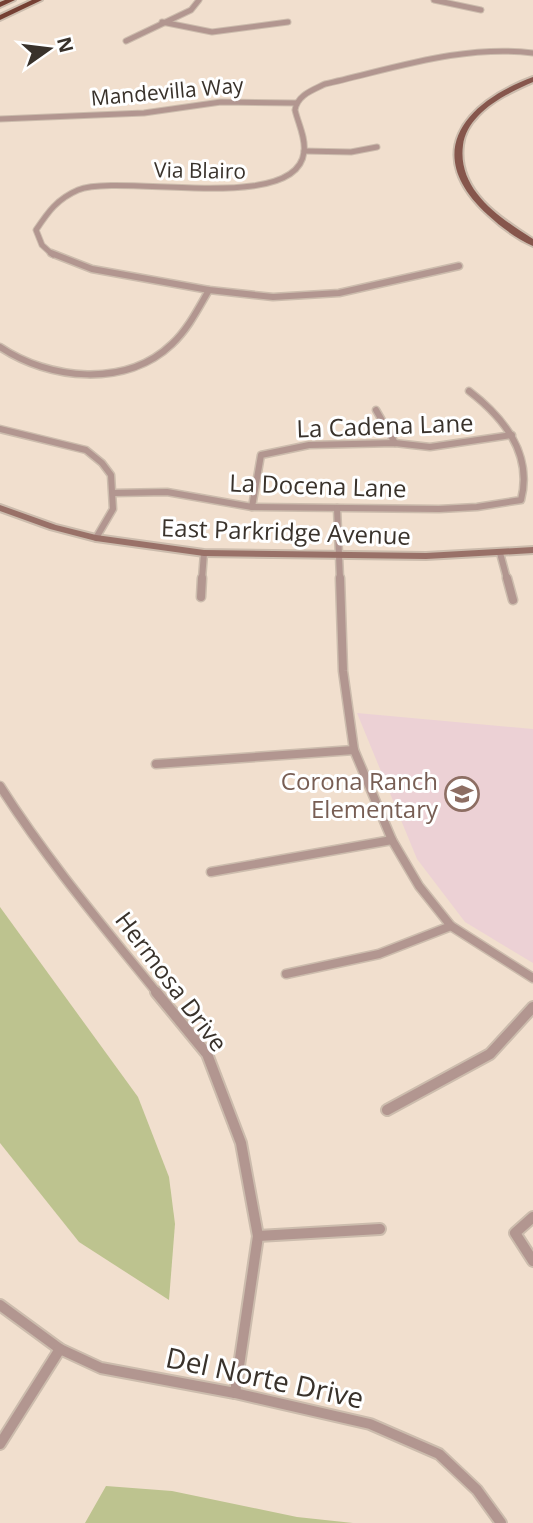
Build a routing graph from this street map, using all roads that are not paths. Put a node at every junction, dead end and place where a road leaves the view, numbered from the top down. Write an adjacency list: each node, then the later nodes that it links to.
1 (11, 0): 6 (highway)
2 (23, 0): 7 (highway)
3 (38, 0): 9 (highway)
4 (200, 0): 10 (street)
5 (434, 0): 8 (street)
6 (0, 2)
7 (0, 10)
8 (481, 10)
9 (0, 18)
10 (162, 22): 11 (street); 12 (street)
11 (288, 22)
12 (126, 41)
13 (533, 53): 15 (street)
14 (533, 79): 19 (main road)
15 (296, 103): 16 (street, Mandevilla Way); 18 (street)
16 (0, 118)
17 (376, 147): 18 (street)
18 (304, 152): 21 (street, Via Blairo)
19 (533, 243)
20 (459, 266): 21 (street)
21 (209, 290): 22 (street)
22 (0, 347)
23 (469, 391): 26 (street)
24 (376, 410): 27 (street)
25 (0, 429): 28 (street)
26 (512, 435): 27 (street, La Cadena Lane); 31 (street, La Docena Lane)
27 (395, 443): 29 (street, La Cadena Lane)
28 (114, 493): 29 (street, La Docena Lane); 32 (street)
29 (252, 507): 31 (street, La Docena Lane)
30 (0, 508): 32 (main road, East Parkridge Avenue)
31 (337, 508): 36 (street)
32 (96, 538): 34 (main road, East Parkridge Avenue)
33 (533, 550): 35 (main road, East Parkridge Avenue)
34 (204, 553): 36 (main road, East Parkridge Avenue); 37 (street)
35 (500, 553): 36 (main road, East Parkridge Avenue); 38 (street)
36 (340, 555): 39 (street)
37 (201, 597)
38 (513, 600)
39 (354, 750): 40 (street); 42 (street)
40 (156, 764)
41 (0, 786): 51 (street, Hermosa Drive)
42 (392, 840): 43 (street); 44 (street)
43 (211, 872)
44 (452, 926): 45 (street); 46 (street)
45 (286, 974)
46 (533, 978)
47 (533, 1007): 48 (street)
48 (387, 1110)
49 (533, 1217): 52 (street)
50 (380, 1228): 51 (street)
51 (258, 1236): 55 (street, Hermosa Drive)
52 (533, 1261)
53 (0, 1305): 54 (street, Del Norte Drive)
54 (60, 1349): 55 (street, Del Norte Drive); 56 (street)
55 (234, 1393): 57 (street, Del Norte Drive)
56 (0, 1444)
57 (501, 1523)

